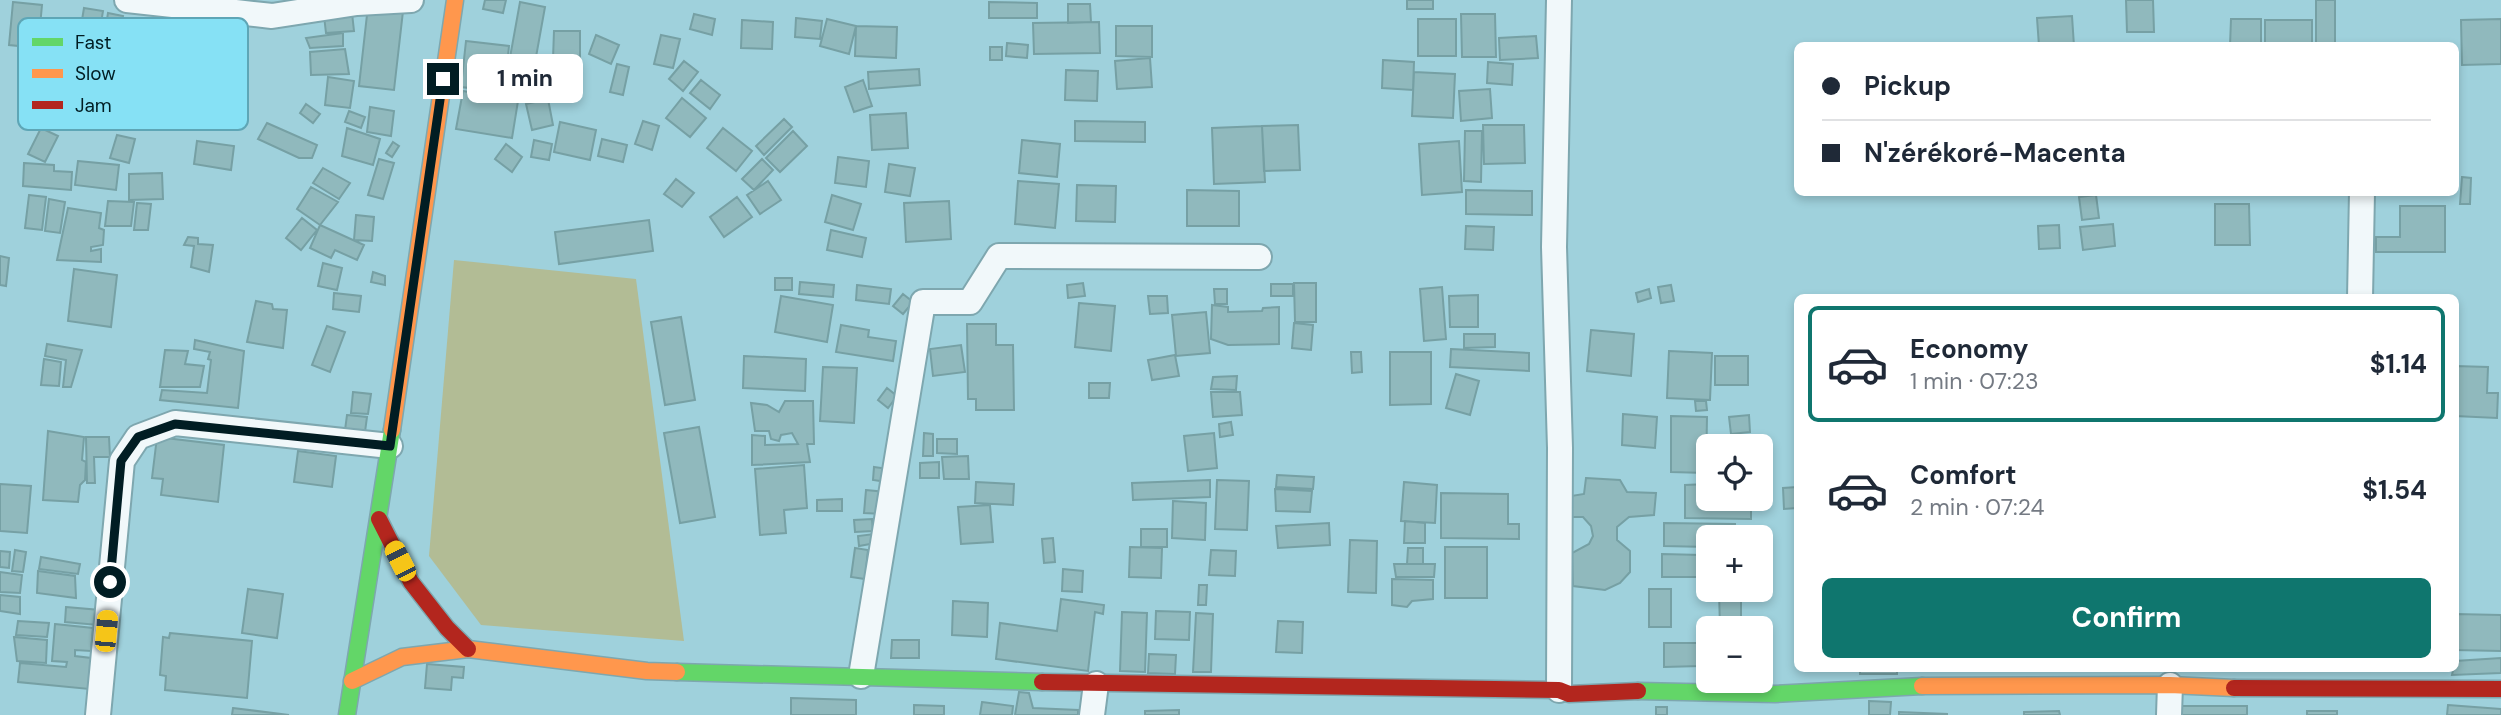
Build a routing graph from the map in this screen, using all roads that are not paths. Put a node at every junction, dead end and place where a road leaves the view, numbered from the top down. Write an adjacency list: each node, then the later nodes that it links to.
1 (127, 0): 2 (street)
2 (411, 0)
3 (455, 0): 8 (main road)
4 (1559, 0): 17 (street)
5 (2362, 196): 7 (street)
6 (1259, 257): 11 (street)
7 (2360, 294)
8 (390, 446): 9 (main road); 18 (street)
9 (379, 519): 10 (main road); 13 (main road)
10 (468, 649): 11 (main road); 13 (main road)
11 (861, 676): 14 (main road)
12 (2350, 678): 15 (main road); 16 (main road)
13 (352, 681): 19 (main road)
14 (1096, 684): 17 (main road); 20 (street)
15 (2170, 685): 17 (main road); 21 (street)
16 (2501, 689)
17 (1559, 690)
18 (98, 715)
19 (347, 715)
20 (1092, 715)
21 (2169, 715)

